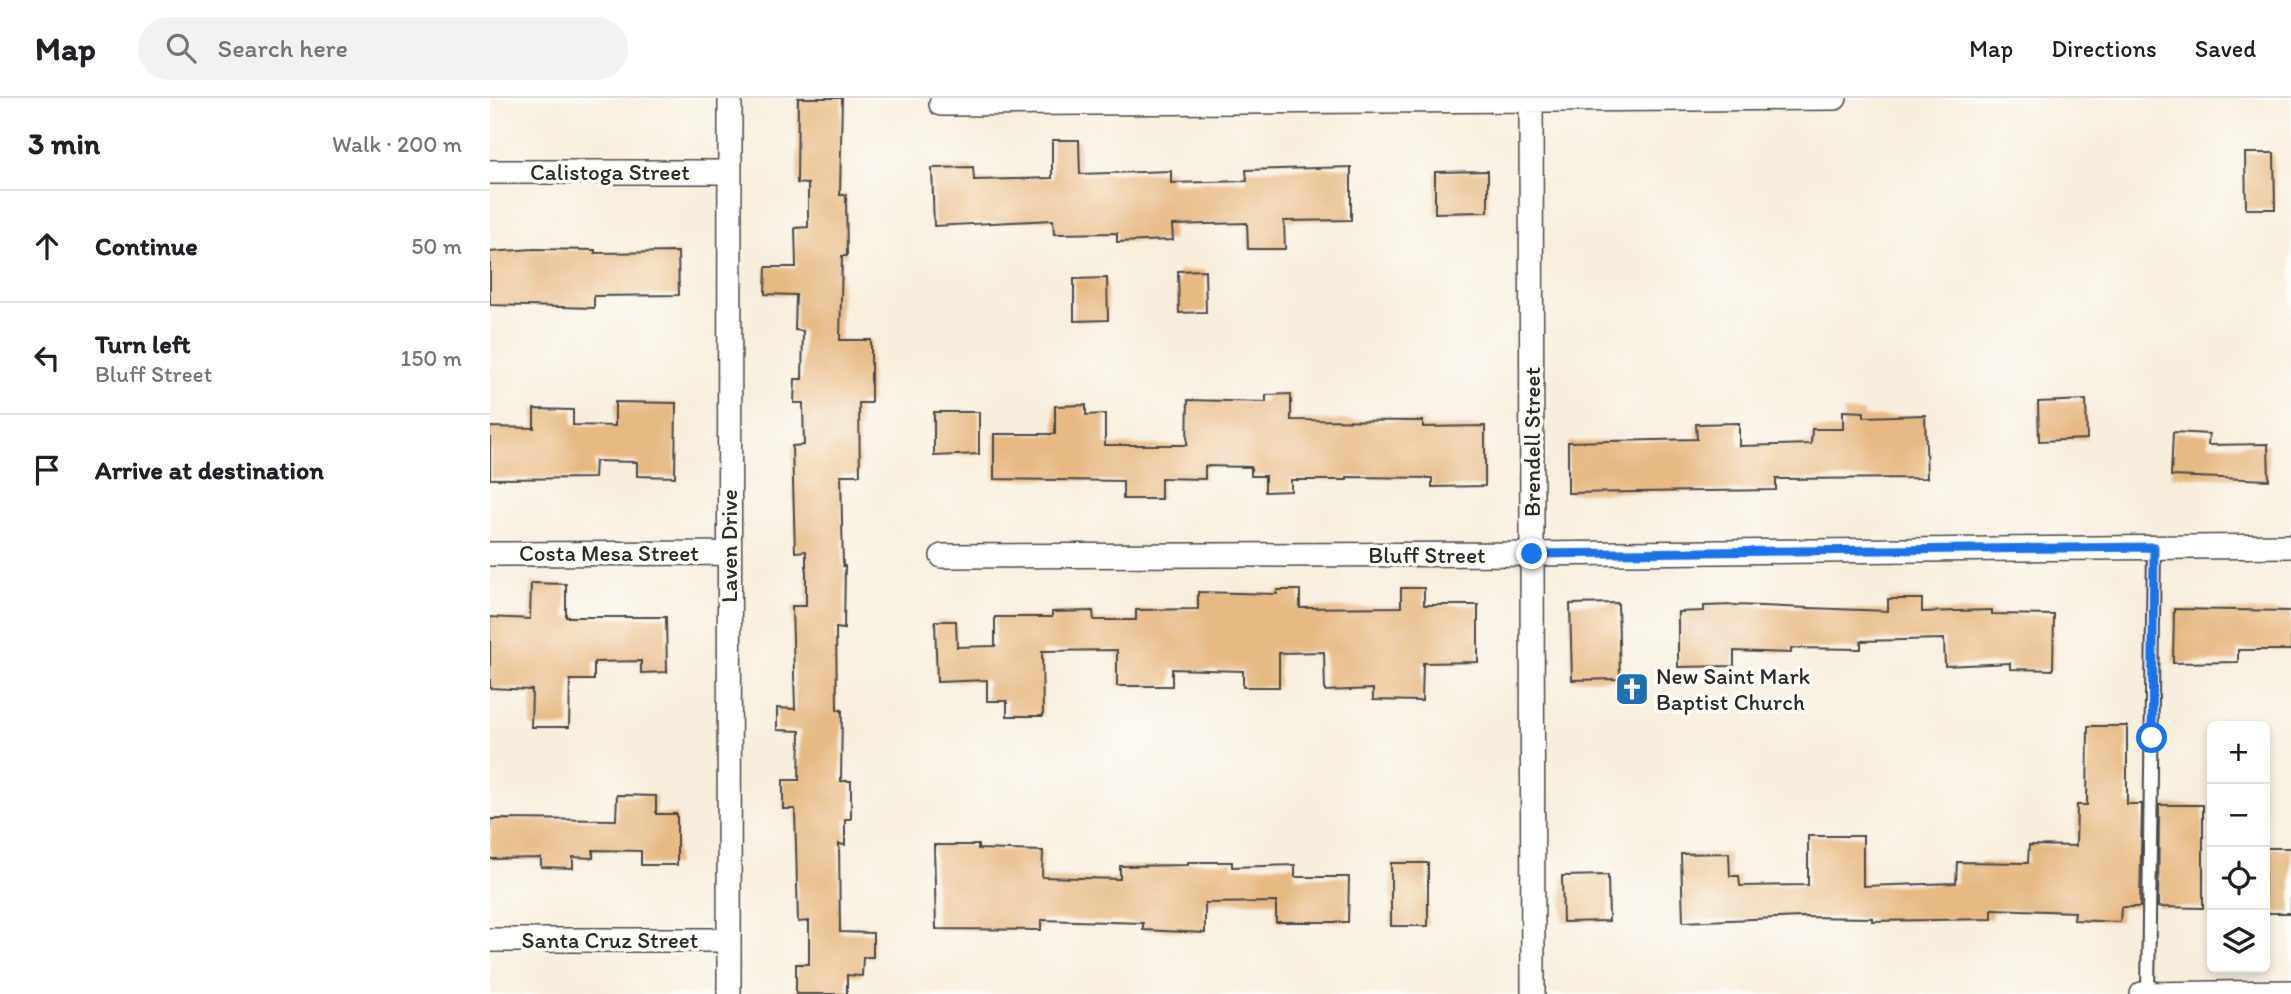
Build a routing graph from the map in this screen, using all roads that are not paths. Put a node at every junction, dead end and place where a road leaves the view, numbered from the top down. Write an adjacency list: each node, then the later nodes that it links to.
1 (730, 98): 8 (street, Laven Drive)
2 (1835, 98): 4 (street)
3 (1226, 100): 4 (street); 5 (street)
4 (1531, 100): 13 (street, Brendell Street)
5 (1009, 101): 6 (street)
6 (941, 104)
7 (490, 172): 8 (street, Calistoga Street)
8 (730, 172): 11 (street, Laven Drive)
9 (2291, 546): 10 (street, Bluff Street)
10 (2154, 547): 13 (street, Bluff Street); 21 (lane)
11 (729, 553): 12 (street, Costa Mesa Street); 16 (street, Laven Drive)
12 (490, 554)
13 (1532, 554): 14 (street, Bluff Street); 19 (street, Brendell Street)
14 (942, 556)
15 (490, 940): 16 (street, Santa Cruz Street)
16 (729, 940): 18 (street, Laven Drive)
17 (2291, 992): 21 (street)
18 (729, 994)
19 (1533, 994)
20 (2142, 994): 21 (street)
21 (2148, 994)

